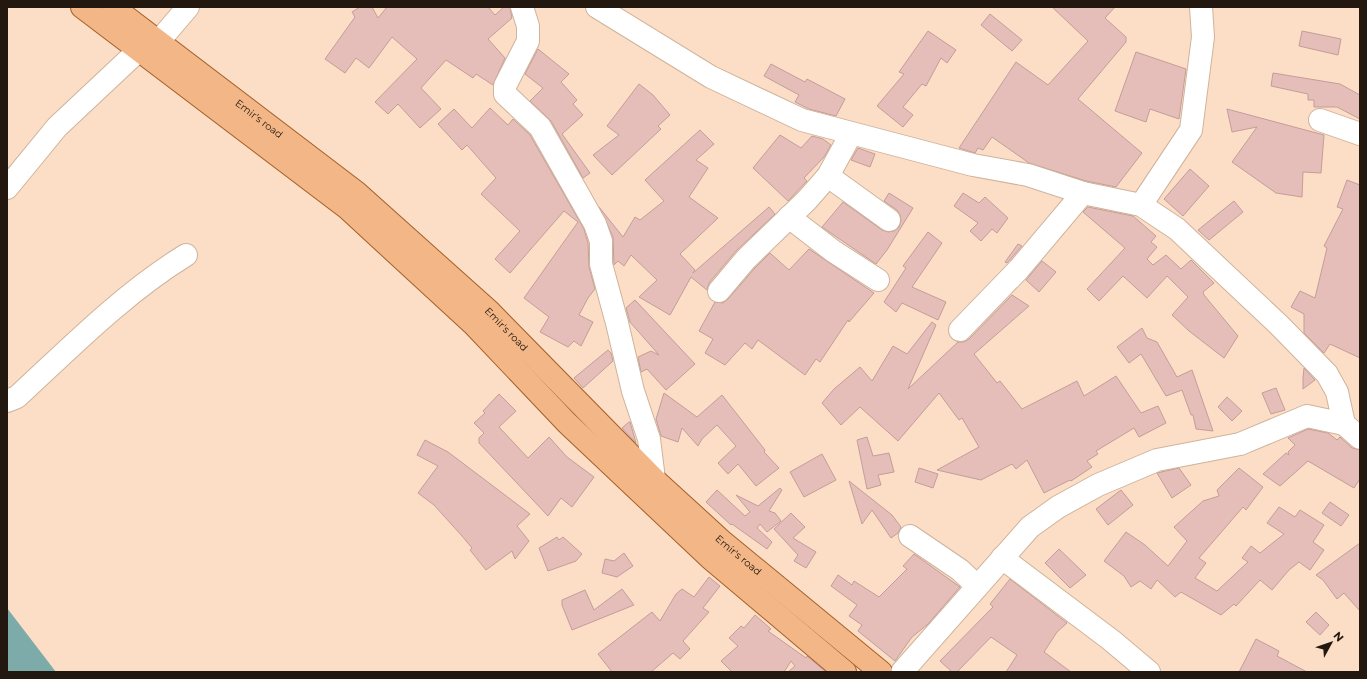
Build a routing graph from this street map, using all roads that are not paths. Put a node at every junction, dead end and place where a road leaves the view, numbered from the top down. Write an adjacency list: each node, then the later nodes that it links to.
1 (82, 7): 8 (main road, Emir's road)
2 (113, 7): 7 (main road, Emir's road)
3 (188, 7): 7 (street)
4 (522, 7): 24 (street)
5 (597, 7): 10 (street)
6 (1201, 7): 15 (street)
7 (159, 41): 24 (main road, Emir's road)
8 (139, 50): 13 (street); 28 (main road, Emir's road)
9 (1320, 120): 11 (street)
10 (851, 134): 12 (street); 14 (street)
11 (1360, 134)
12 (828, 176): 16 (street); 17 (street)
13 (7, 188)
14 (1083, 193): 15 (street); 21 (street)
15 (1141, 204): 23 (street)
16 (789, 217): 19 (street); 20 (street)
17 (889, 220)
18 (186, 255): 22 (street)
19 (878, 280)
20 (719, 291)
21 (960, 330)
22 (7, 401)
23 (1352, 431): 26 (street)
24 (654, 479): 29 (main road, Emir's road)
25 (910, 536): 27 (street)
26 (1002, 558): 27 (street); 31 (street)
27 (977, 586): 30 (street)
28 (845, 672)
29 (881, 672)
30 (902, 672)
31 (1150, 672)

